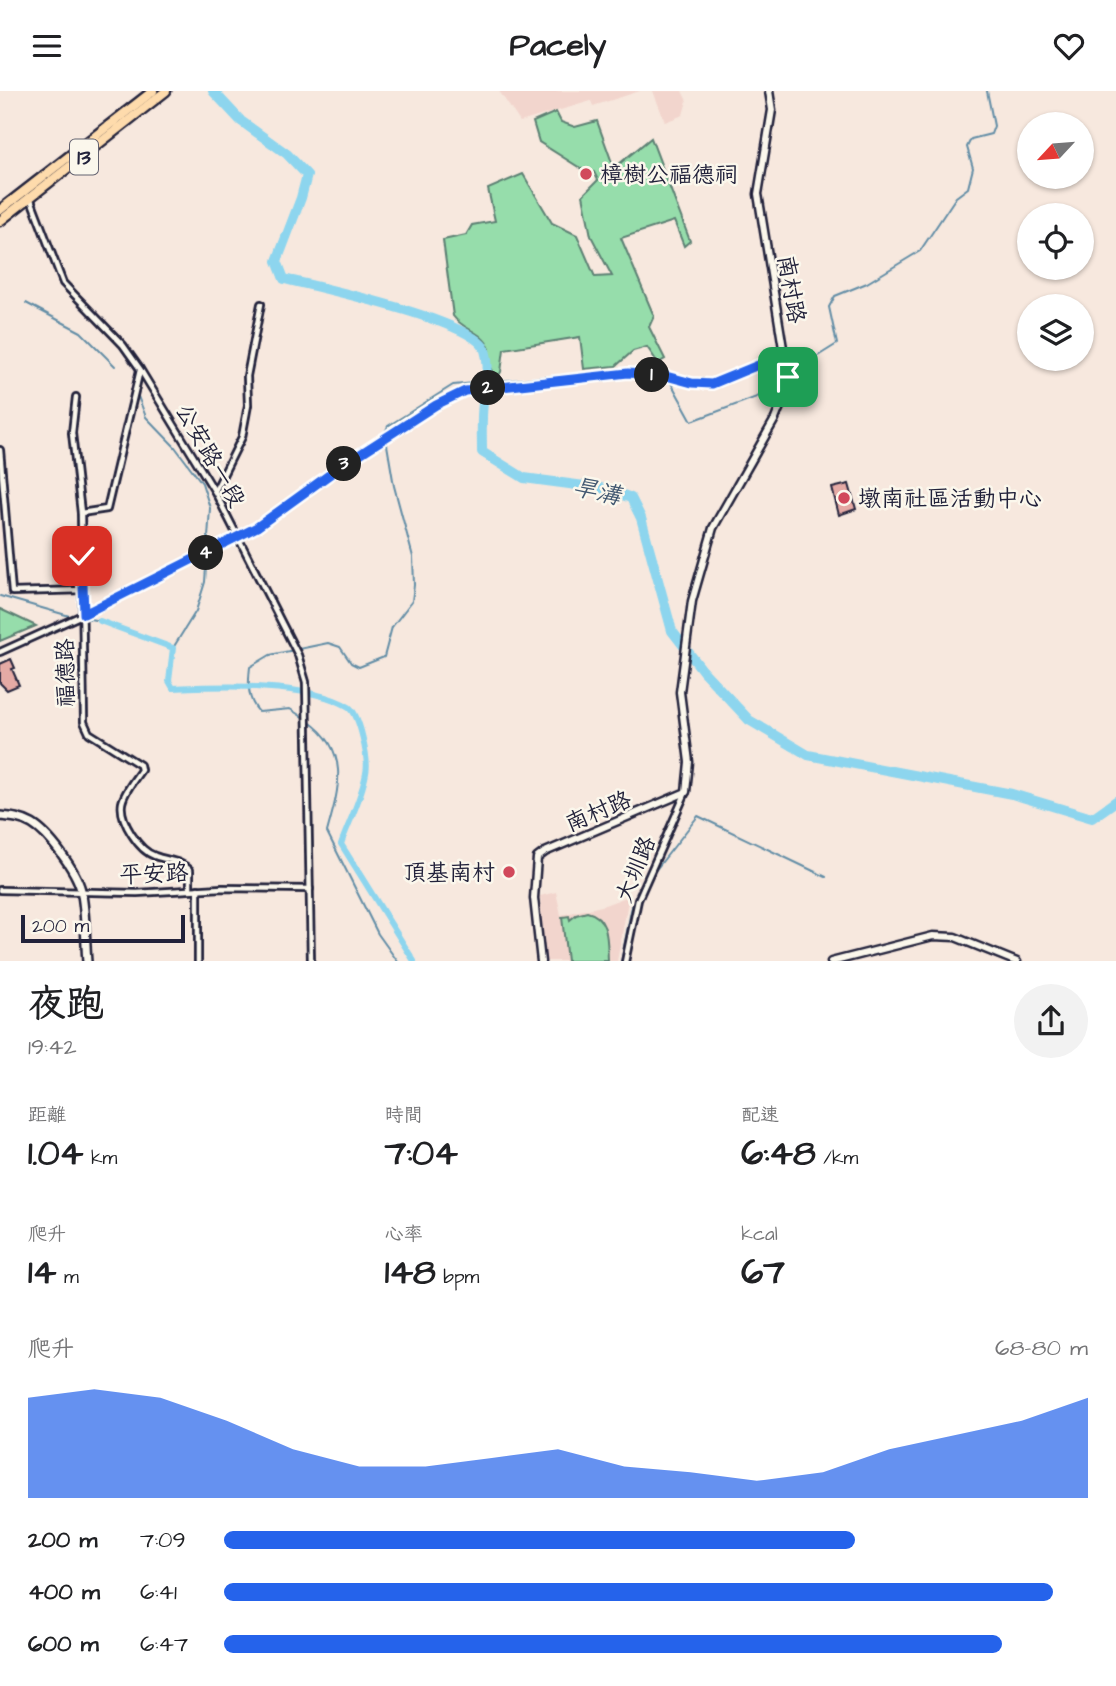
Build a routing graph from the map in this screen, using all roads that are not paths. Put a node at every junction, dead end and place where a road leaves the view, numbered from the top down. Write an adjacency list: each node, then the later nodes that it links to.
1 (153, 91): 4 (main road, 13)
2 (166, 91): 4 (main road, 13)
3 (769, 91): 8 (street, 南村路)
4 (28, 194): 5 (main road, 13); 6 (main road, 13); 9 (street, 公安路一段)
5 (0, 210)
6 (0, 221)
7 (261, 304): 12 (street)
8 (785, 354): 15 (street); 19 (street, 南村路)
9 (140, 369): 12 (street, 公安路一段); 13 (street)
10 (76, 397): 13 (street, 福德路)
11 (0, 450): 14 (street)
12 (215, 492): 15 (street, 公安路一段)
13 (81, 513): 16 (street, 福德路)
14 (3, 520): 16 (street)
15 (238, 537): 17 (street); 23 (street, 公安路一段)
16 (84, 590): 17 (street, 福德路)
17 (84, 614): 18 (street); 21 (street, 福德路)
18 (0, 652)
19 (686, 792): 29 (street, 南村路); 30 (street, 大圳路)
20 (0, 817): 25 (main road)
21 (190, 889): 22 (street, 平安路); 25 (street, 平安路)
22 (198, 889): 23 (street, 平安路); 27 (street)
23 (310, 889): 28 (street, 公安路一段)
24 (0, 890): 25 (street, 平安路)
25 (81, 891): 26 (main road)
26 (87, 961)
27 (198, 961)
28 (310, 961)
29 (541, 961)
30 (625, 961)
31 (831, 961): 32 (street)
32 (1017, 961)

